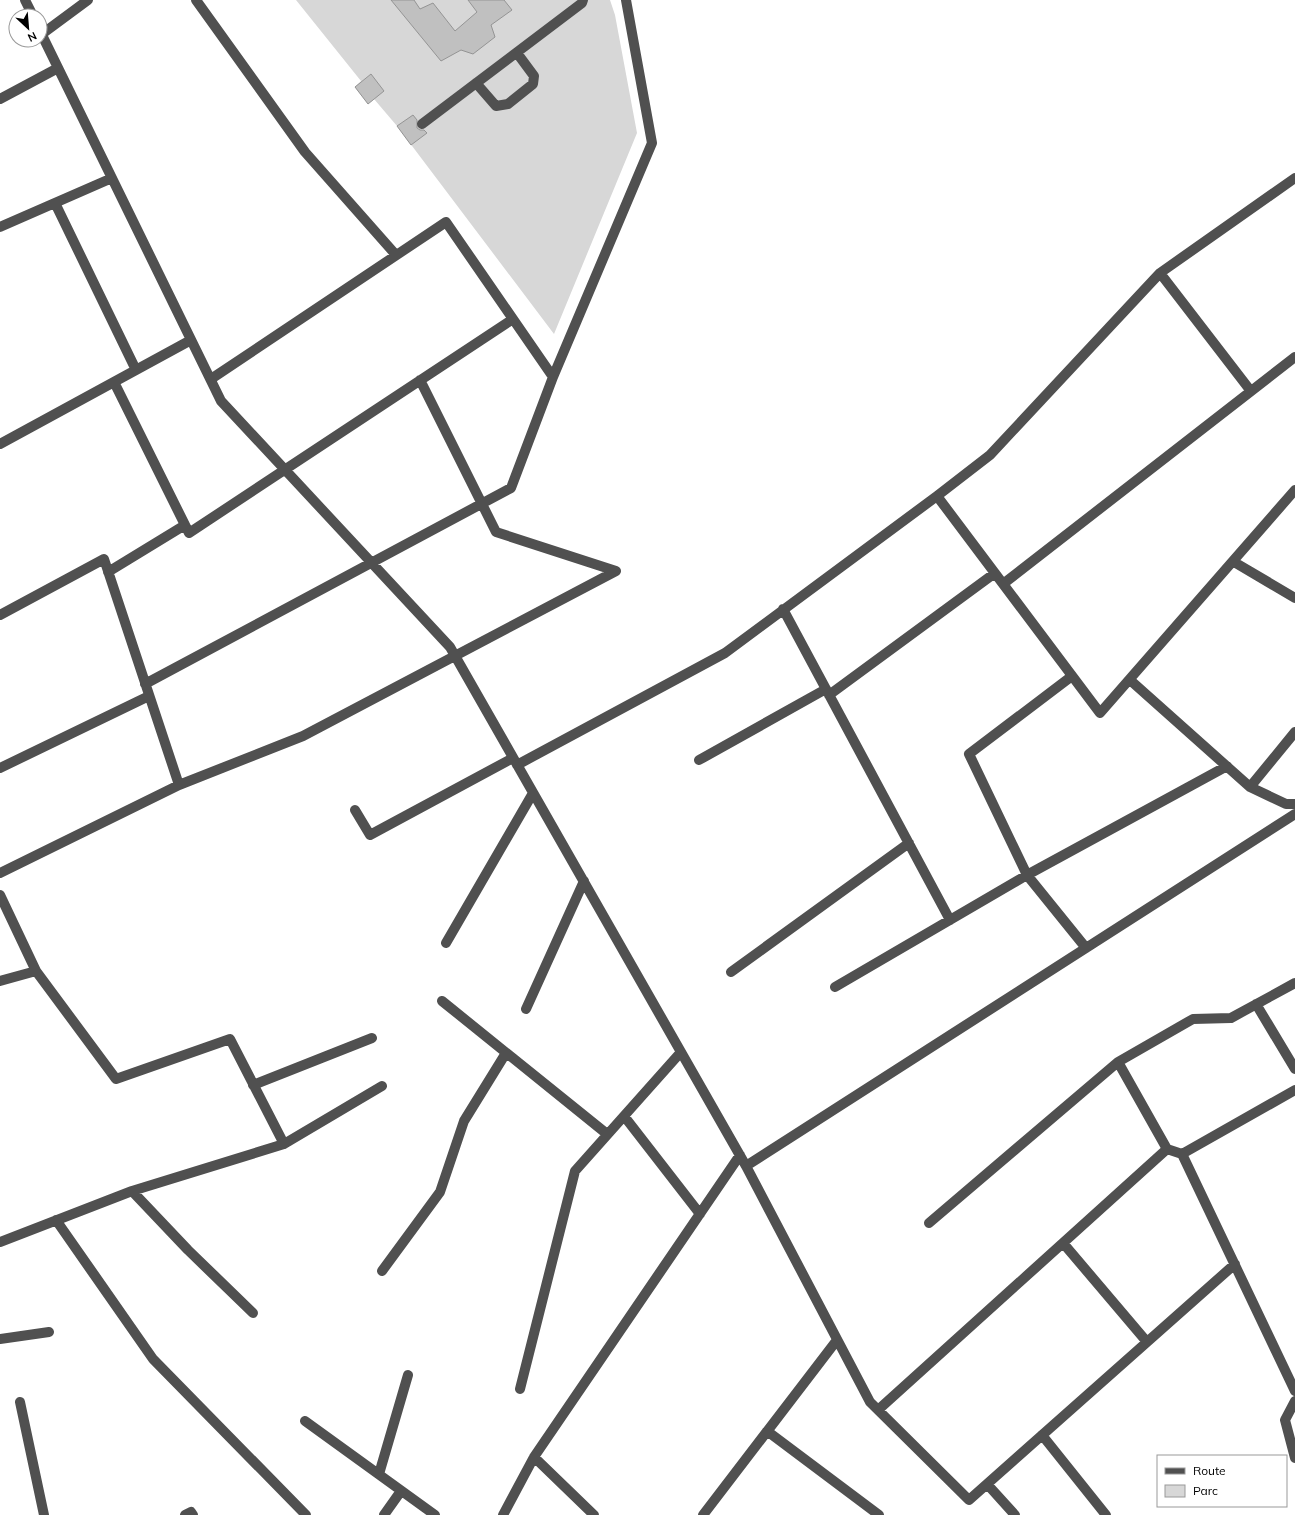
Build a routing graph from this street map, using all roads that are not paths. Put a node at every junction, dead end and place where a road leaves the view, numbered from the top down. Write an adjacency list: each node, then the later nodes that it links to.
1 (88, 0): 5 (street)
2 (196, 0): 16 (street)
3 (583, 0): 7 (street)
4 (626, 0): 22 (street)
5 (48, 27)
6 (48, 47): 8 (street)
7 (517, 53): 9 (street); 9 (street)
8 (58, 68): 10 (street); 12 (street)
9 (476, 83): 11 (street)
10 (0, 99)
11 (422, 124)
12 (112, 178): 14 (street); 19 (street)
13 (1295, 178): 17 (street)
14 (55, 203): 15 (street); 21 (street)
15 (0, 227)
16 (396, 255): 18 (street); 23 (street)
17 (1160, 273): 26 (street); 30 (street)
18 (513, 319): 22 (street); 24 (street)
19 (191, 340): 21 (street); 23 (street)
20 (1295, 357): 26 (street)
21 (136, 370): 25 (street)
22 (553, 377): 31 (street)
23 (210, 379): 28 (street)
24 (420, 380): 28 (street); 31 (street)
25 (114, 382): 27 (street); 32 (street)
26 (1250, 390): 37 (street)
27 (0, 444)
28 (285, 469): 32 (street); 34 (street)
29 (1295, 490): 33 (street)
30 (937, 496): 36 (street); 39 (street)
31 (482, 504): 34 (street); 41 (street)
32 (185, 526): 35 (street)
33 (1234, 562): 38 (street); 43 (street)
34 (372, 563): 41 (street); 44 (street)
35 (108, 572): 40 (street); 44 (street)
36 (996, 573): 37 (street); 45 (street)
37 (1003, 584): 42 (street)
38 (1295, 598)
39 (783, 609): 45 (street); 49 (street)
40 (0, 615)
41 (455, 656): 49 (street); 52 (street)
42 (1072, 676): 43 (street); 60 (street)
43 (1130, 680): 50 (street)
44 (145, 684): 46 (street)
45 (828, 692): 48 (street); 58 (street)
46 (149, 696): 51 (street); 52 (street)
47 (1295, 732): 53 (street)
48 (699, 760)
49 (515, 762): 54 (street); 56 (street)
50 (1227, 766): 53 (street); 60 (street)
51 (0, 768)
52 (179, 786): 59 (street)
53 (1250, 786): 55 (street)
54 (533, 792): 61 (street); 64 (street)
55 (1295, 804)
56 (355, 810)
57 (1295, 814): 65 (street)
58 (909, 843): 63 (street); 67 (street)
59 (0, 873)
60 (1027, 875): 63 (street); 65 (street)
61 (584, 882): 73 (street); 75 (street)
62 (0, 895): 66 (street)
63 (950, 920): 70 (street)
64 (446, 943)
65 (1086, 948): 88 (street)
66 (36, 971): 68 (street); 79 (street)
67 (731, 972)
68 (0, 981)
69 (1295, 982): 72 (street)
70 (835, 987)
71 (442, 1001): 76 (street)
72 (1256, 1004): 77 (street); 78 (street)
73 (526, 1009)
74 (372, 1038): 79 (street)
75 (681, 1052): 82 (street); 87 (street)
76 (506, 1053): 83 (street); 96 (street)
77 (1118, 1062): 85 (street); 92 (street)
78 (1295, 1069)
79 (253, 1085): 84 (street)
80 (382, 1086): 84 (street)
81 (1295, 1090): 86 (street)
82 (624, 1116): 83 (street); 90 (street)
83 (607, 1134): 103 (street)
84 (284, 1144): 89 (street)
85 (1166, 1149): 86 (street); 94 (street)
86 (1182, 1154): 95 (street)
87 (740, 1155): 88 (street); 90 (street)
88 (746, 1166): 100 (street)
89 (132, 1191): 91 (street); 97 (street)
90 (700, 1214): 111 (street)
91 (56, 1220): 93 (street); 120 (street)
92 (929, 1223)
93 (0, 1242)
94 (1063, 1243): 101 (street); 107 (street)
95 (1235, 1264): 101 (street); 104 (street)
96 (382, 1271)
97 (253, 1313)
98 (49, 1332): 99 (street)
99 (0, 1339)
100 (838, 1340): 107 (street); 109 (street)
101 (1147, 1342): 110 (street)
102 (408, 1375): 113 (street)
103 (520, 1389)
104 (1295, 1391)
105 (1295, 1401): 112 (street)
106 (20, 1402): 117 (street)
107 (878, 1410): 114 (street)
108 (305, 1421): 113 (street)
109 (768, 1431): 124 (street); 125 (street)
110 (1042, 1435): 114 (street); 127 (street)
111 (534, 1457): 116 (street); 123 (street)
112 (1295, 1458)
113 (379, 1474): 115 (street)
114 (987, 1484): 126 (street)
115 (402, 1491): 121 (street); 122 (street)
116 (589, 1513)
117 (44, 1515)
118 (185, 1515): 119 (street)
119 (193, 1515)
120 (306, 1515)
121 (384, 1515)
122 (435, 1515)
123 (503, 1515)
124 (703, 1515)
125 (879, 1515)
126 (1014, 1515)
127 (1106, 1515)

